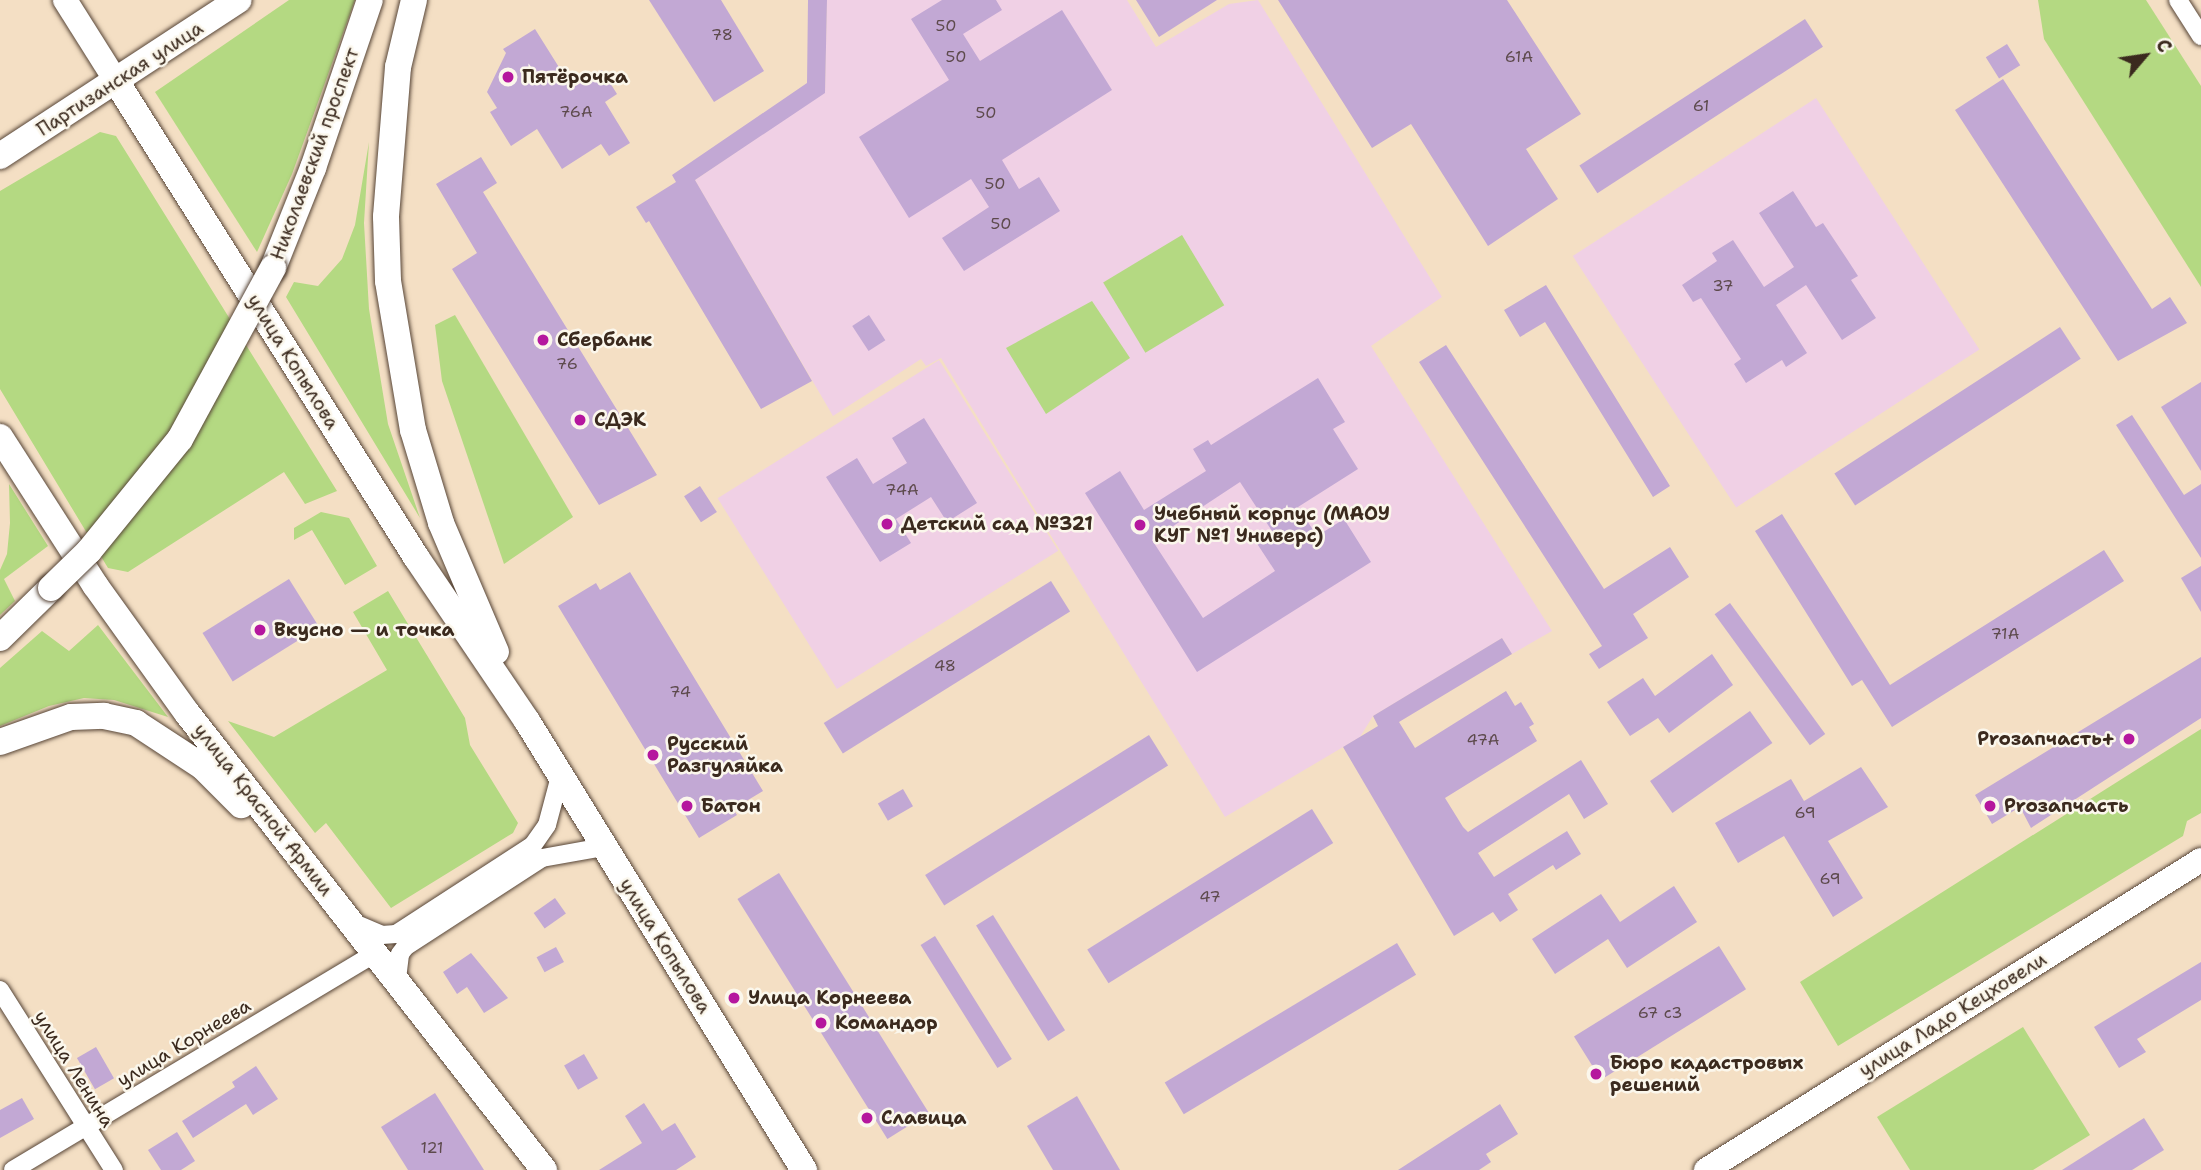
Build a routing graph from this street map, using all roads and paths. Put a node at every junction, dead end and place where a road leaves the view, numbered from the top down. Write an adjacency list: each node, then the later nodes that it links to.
1 (65, 0): 7 (main road, улица Копылова)
2 (238, 0): 7 (main road, Партизанская улица)
3 (370, 0): 10 (main road, Николаевский проспект, bridge)
4 (414, 0): 11 (main road, улица Копылова)
5 (2178, 0): 6 (street)
6 (2201, 36)
7 (116, 81): 8 (main road, Партизанская улица); 11 (main road, улица Копылова)
8 (0, 156)
9 (0, 437): 16 (main road, улица Красной Армии)
10 (0, 638)
11 (527, 721): 13 (main road, улица Копылова)
12 (0, 742): 16 (main road)
13 (560, 776): 14 (main road, улица Копылова); 17 (street)
14 (604, 847): 19 (street); 25 (main road, улица Копылова)
15 (2201, 860): 26 (main road, улица Ладо Кецховели)
16 (316, 881): 17 (main road, улица Красной Армии)
17 (351, 921): 18 (main road, улица Красной Армии)
18 (377, 952): 19 (main road, улица Красной Армии); 21 (street, улица Корнеева)
19 (397, 979): 24 (main road, улица Красной Армии)
20 (0, 990): 21 (street, улица Ленина)
21 (84, 1127): 22 (street, улица Корнеева); 23 (street, улица Ленина)
22 (13, 1170)
23 (114, 1170)
24 (544, 1170)
25 (804, 1170)
26 (1706, 1170)

